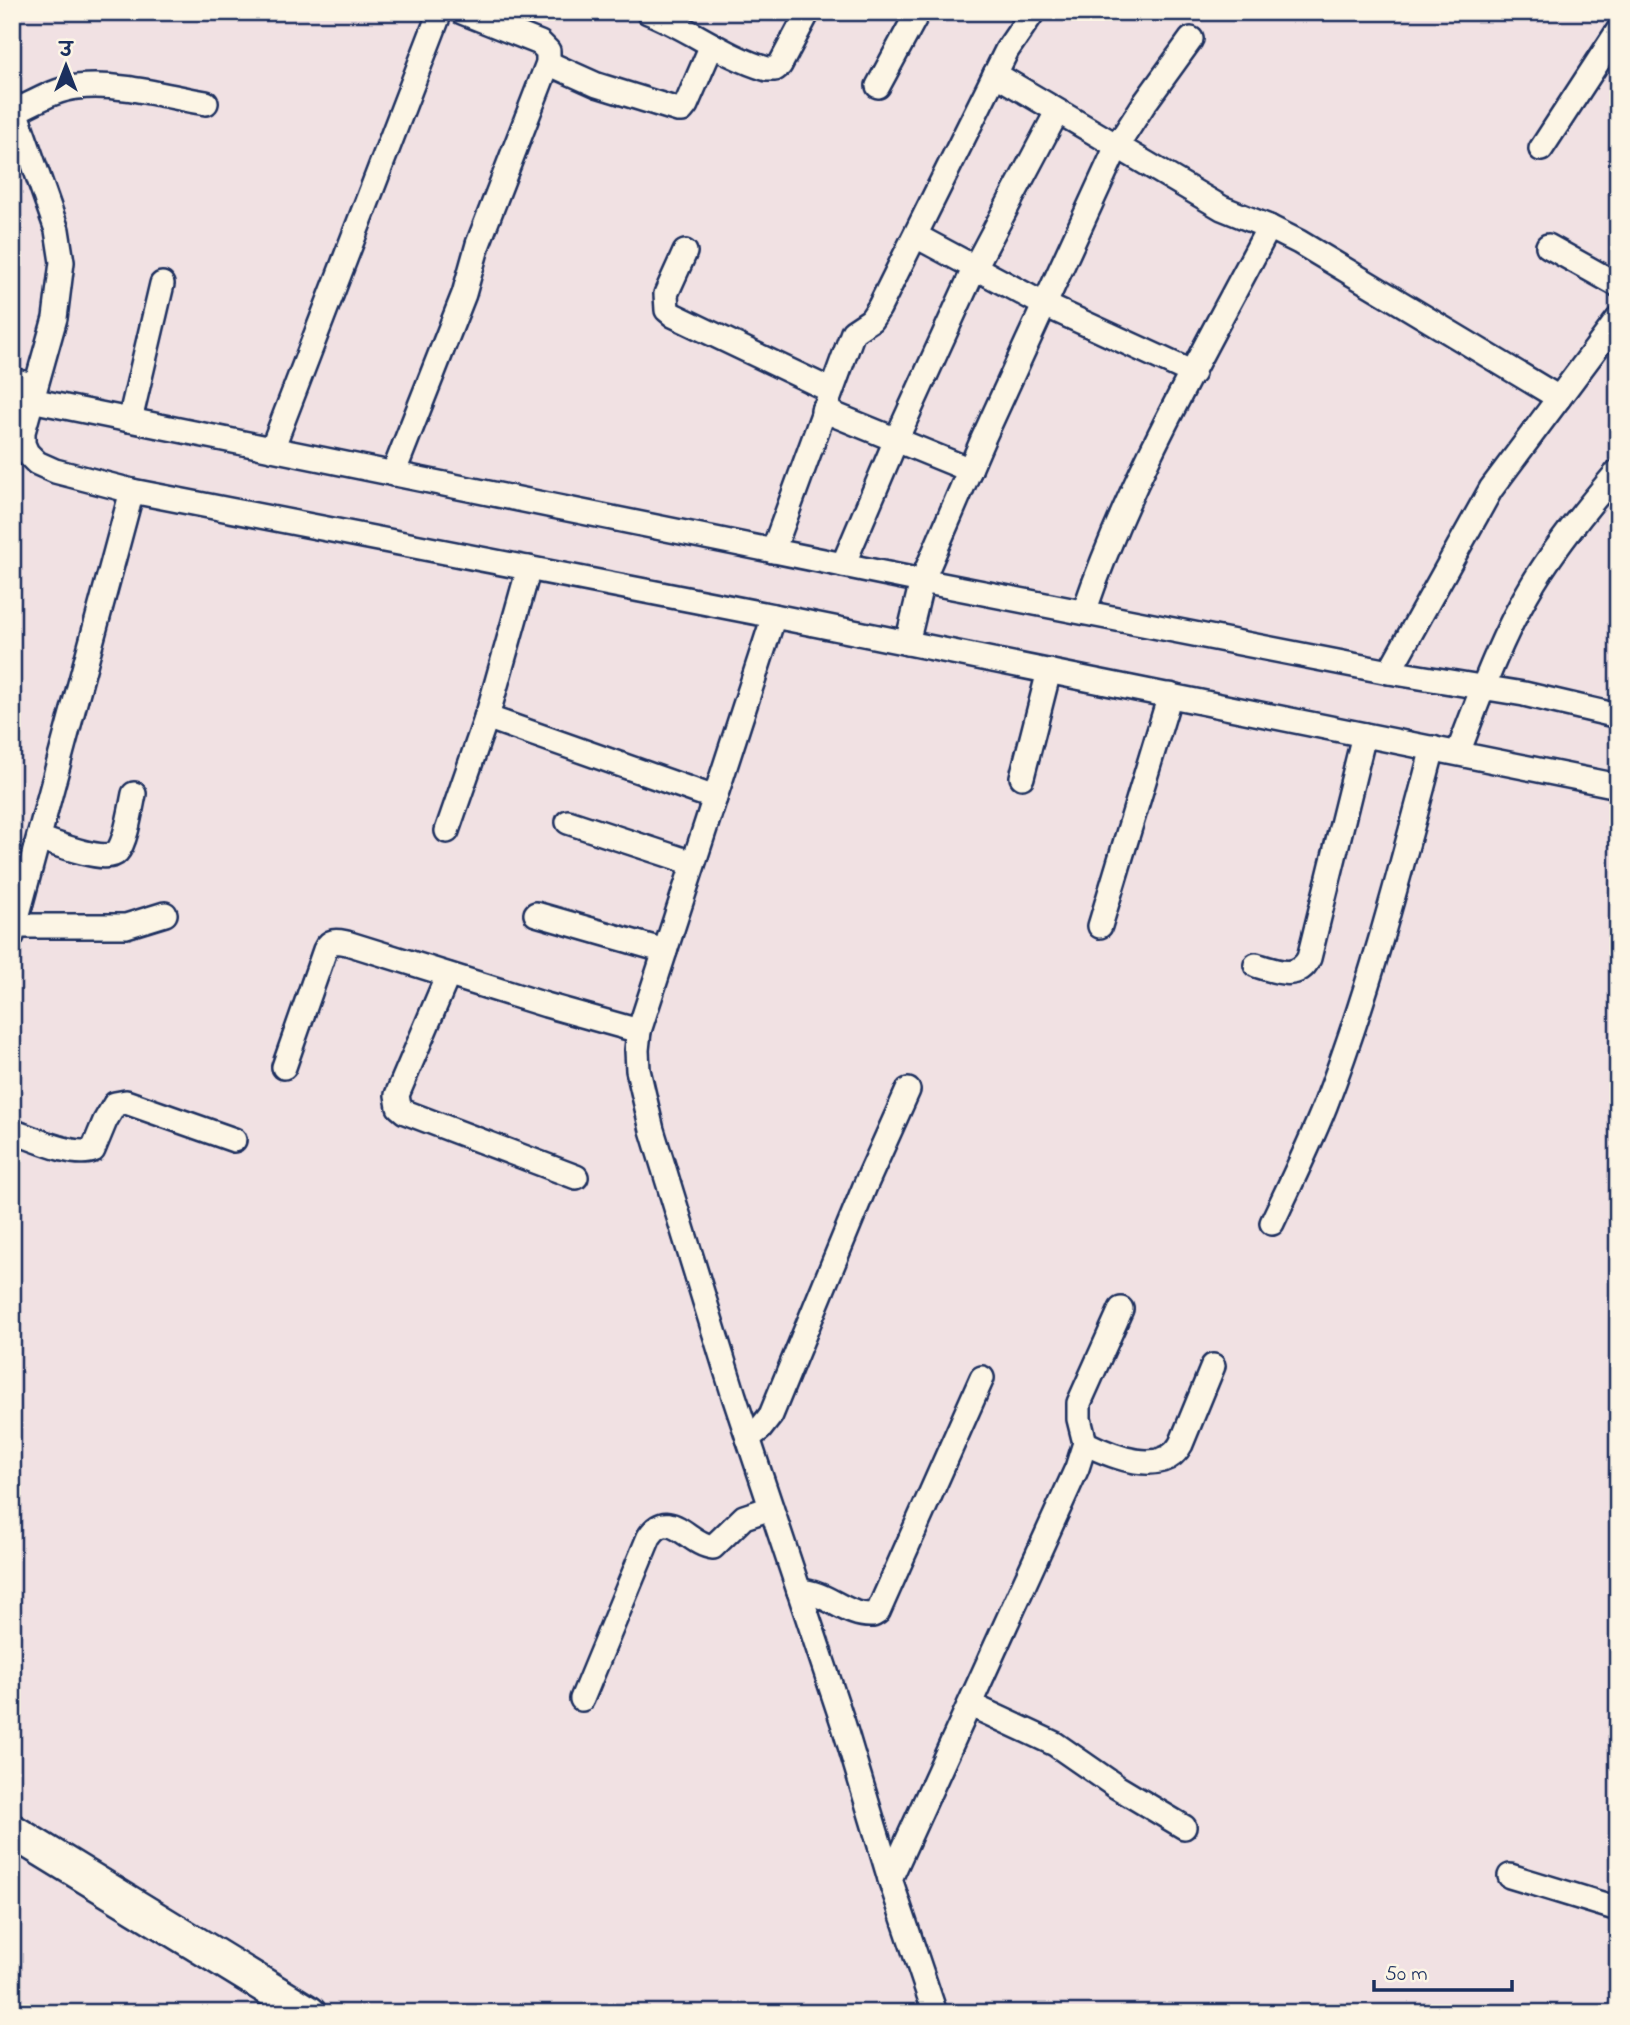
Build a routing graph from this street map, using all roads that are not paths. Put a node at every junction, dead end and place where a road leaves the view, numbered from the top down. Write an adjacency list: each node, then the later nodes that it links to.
1 (440, 12): 35 (street)
2 (461, 12): 11 (street)
3 (648, 12): 7 (street)
4 (808, 12): 10 (street)
5 (1033, 12): 12 (street)
6 (910, 16): 13 (street)
7 (686, 21): 10 (street)
8 (1618, 31): 18 (street)
9 (1191, 39): 17 (street)
10 (712, 45): 11 (street)
11 (548, 63): 39 (street)
12 (995, 74): 16 (street); 20 (street)
13 (878, 86)
14 (206, 103): 15 (street)
15 (14, 106): 30 (street)
16 (1057, 112): 17 (street); 23 (street)
17 (1117, 146): 19 (street); 26 (street)
18 (1541, 149)
19 (1269, 227): 28 (street); 31 (street)
20 (916, 236): 23 (street); 32 (street)
21 (1548, 246): 25 (street)
22 (685, 252): 32 (street)
23 (975, 267): 26 (street); 34 (street)
24 (162, 284): 33 (street)
25 (1618, 285)
26 (1045, 305): 28 (street); 37 (street)
27 (1618, 319): 31 (street)
28 (1193, 373): 45 (street)
29 (12, 380): 30 (street)
30 (33, 393): 33 (street); 36 (street)
31 (1559, 398): 49 (street)
32 (827, 400): 34 (street); 41 (street)
33 (130, 420): 35 (street)
34 (896, 440): 37 (street); 42 (street)
35 (272, 449): 39 (street)
36 (20, 455): 40 (street)
37 (970, 470): 44 (street)
38 (1618, 471): 51 (street)
39 (393, 474): 41 (street)
40 (132, 491): 43 (street); 63 (street)
41 (773, 551): 42 (street)
42 (844, 565): 44 (street)
43 (529, 568): 46 (street); 53 (street)
44 (920, 588): 45 (street); 47 (street)
45 (1084, 612): 49 (street)
46 (774, 616): 47 (street); 60 (street)
47 (909, 634): 48 (street)
48 (1049, 671): 50 (street); 57 (street)
49 (1389, 672): 51 (street)
50 (1170, 695): 54 (street); 67 (street)
51 (1479, 695): 52 (street); 55 (street)
52 (1618, 716)
53 (486, 717): 60 (street); 62 (street)
54 (1364, 735): 56 (street); 70 (street)
55 (1461, 744): 56 (street); 58 (street)
56 (1433, 748): 78 (street)
57 (1022, 777)
58 (1618, 786)
59 (134, 794): 63 (street)
60 (715, 798): 64 (street)
61 (568, 822): 64 (street)
62 (447, 831)
63 (38, 838): 68 (street)
64 (694, 863): 69 (street)
65 (165, 914): 68 (street)
66 (536, 914): 69 (street)
67 (1100, 926)
68 (14, 931)
69 (665, 951): 72 (street)
70 (1256, 965)
71 (448, 975): 72 (street); 73 (street); 77 (street)
72 (639, 1031): 82 (street)
73 (284, 1067)
74 (908, 1090): 82 (street)
75 (12, 1131): 76 (street)
76 (234, 1140)
77 (576, 1177)
78 (1272, 1223)
79 (1121, 1309): 83 (street)
80 (1213, 1366): 83 (street)
81 (982, 1378): 85 (street)
82 (748, 1438): 84 (street)
83 (1085, 1443): 87 (street)
84 (771, 1507): 85 (street); 86 (street)
85 (799, 1591): 91 (street)
86 (582, 1699)
87 (971, 1705): 88 (street); 91 (street)
88 (1184, 1827)
89 (12, 1831): 93 (highway)
90 (1510, 1876): 92 (street)
91 (890, 1878): 94 (street)
92 (1618, 1909)
93 (309, 2013)
94 (935, 2013)

